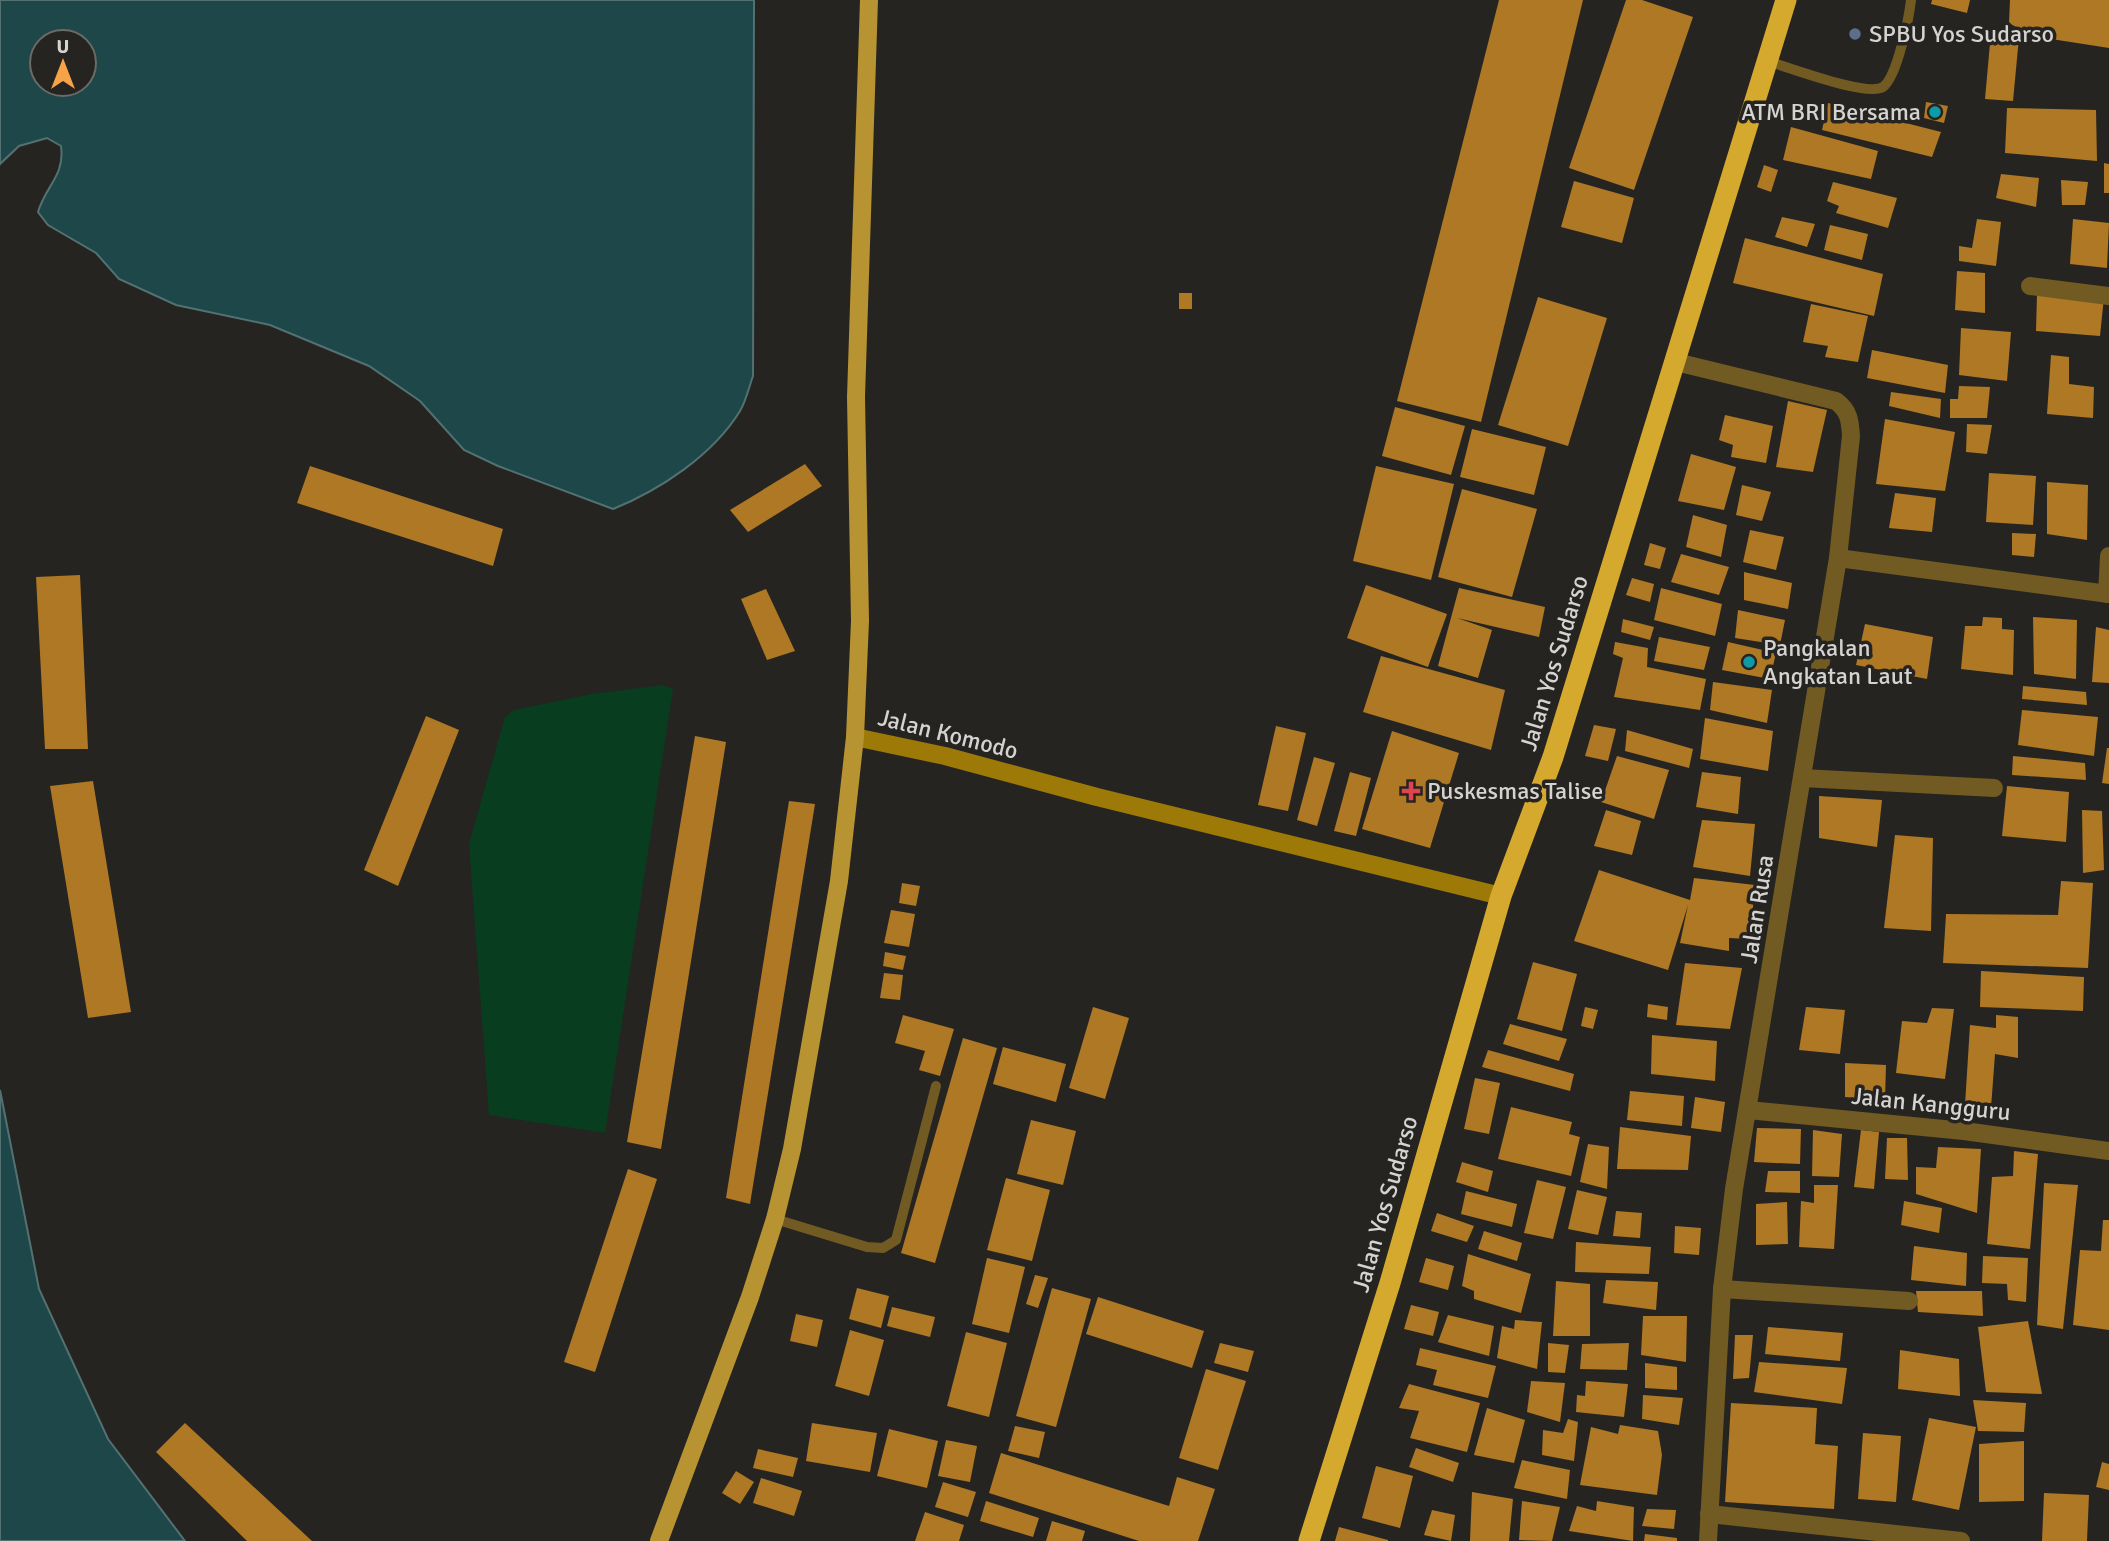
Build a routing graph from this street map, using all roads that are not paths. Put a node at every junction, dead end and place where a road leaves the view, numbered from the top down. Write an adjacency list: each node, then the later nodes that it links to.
1 (869, 0): 11 (main road)
2 (1786, 0): 4 (highway, Jalan Yos Sudarso)
3 (1911, 0): 4 (lane)
4 (1767, 61): 7 (highway, Jalan Yos Sudarso)
5 (2030, 286): 6 (street)
6 (2109, 296)
7 (1676, 362): 9 (street, Jalan Rusa); 14 (highway, Jalan Yos Sudarso)
8 (2109, 556): 10 (street)
9 (1838, 558): 10 (street); 12 (street, Jalan Rusa)
10 (2108, 594)
11 (855, 737): 14 (street, Jalan Komodo); 18 (main road, Jalan Komodo)
12 (1802, 778): 13 (street); 16 (street, Jalan Rusa)
13 (1994, 788)
14 (1501, 896): 23 (highway, Jalan Yos Sudarso)
15 (936, 1086): 18 (lane)
16 (1748, 1110): 17 (street, Jalan Kangguru); 19 (street, Jalan Rusa)
17 (2109, 1151)
18 (775, 1219): 22 (main road, Jalan Komodo)
19 (1722, 1289): 20 (street); 21 (street, Jalan Rusa)
20 (1909, 1301)
21 (1709, 1514): 24 (street, Jalan Rusa); 25 (street)
22 (659, 1541)
23 (1309, 1541)
24 (1707, 1541)
25 (1961, 1541)

